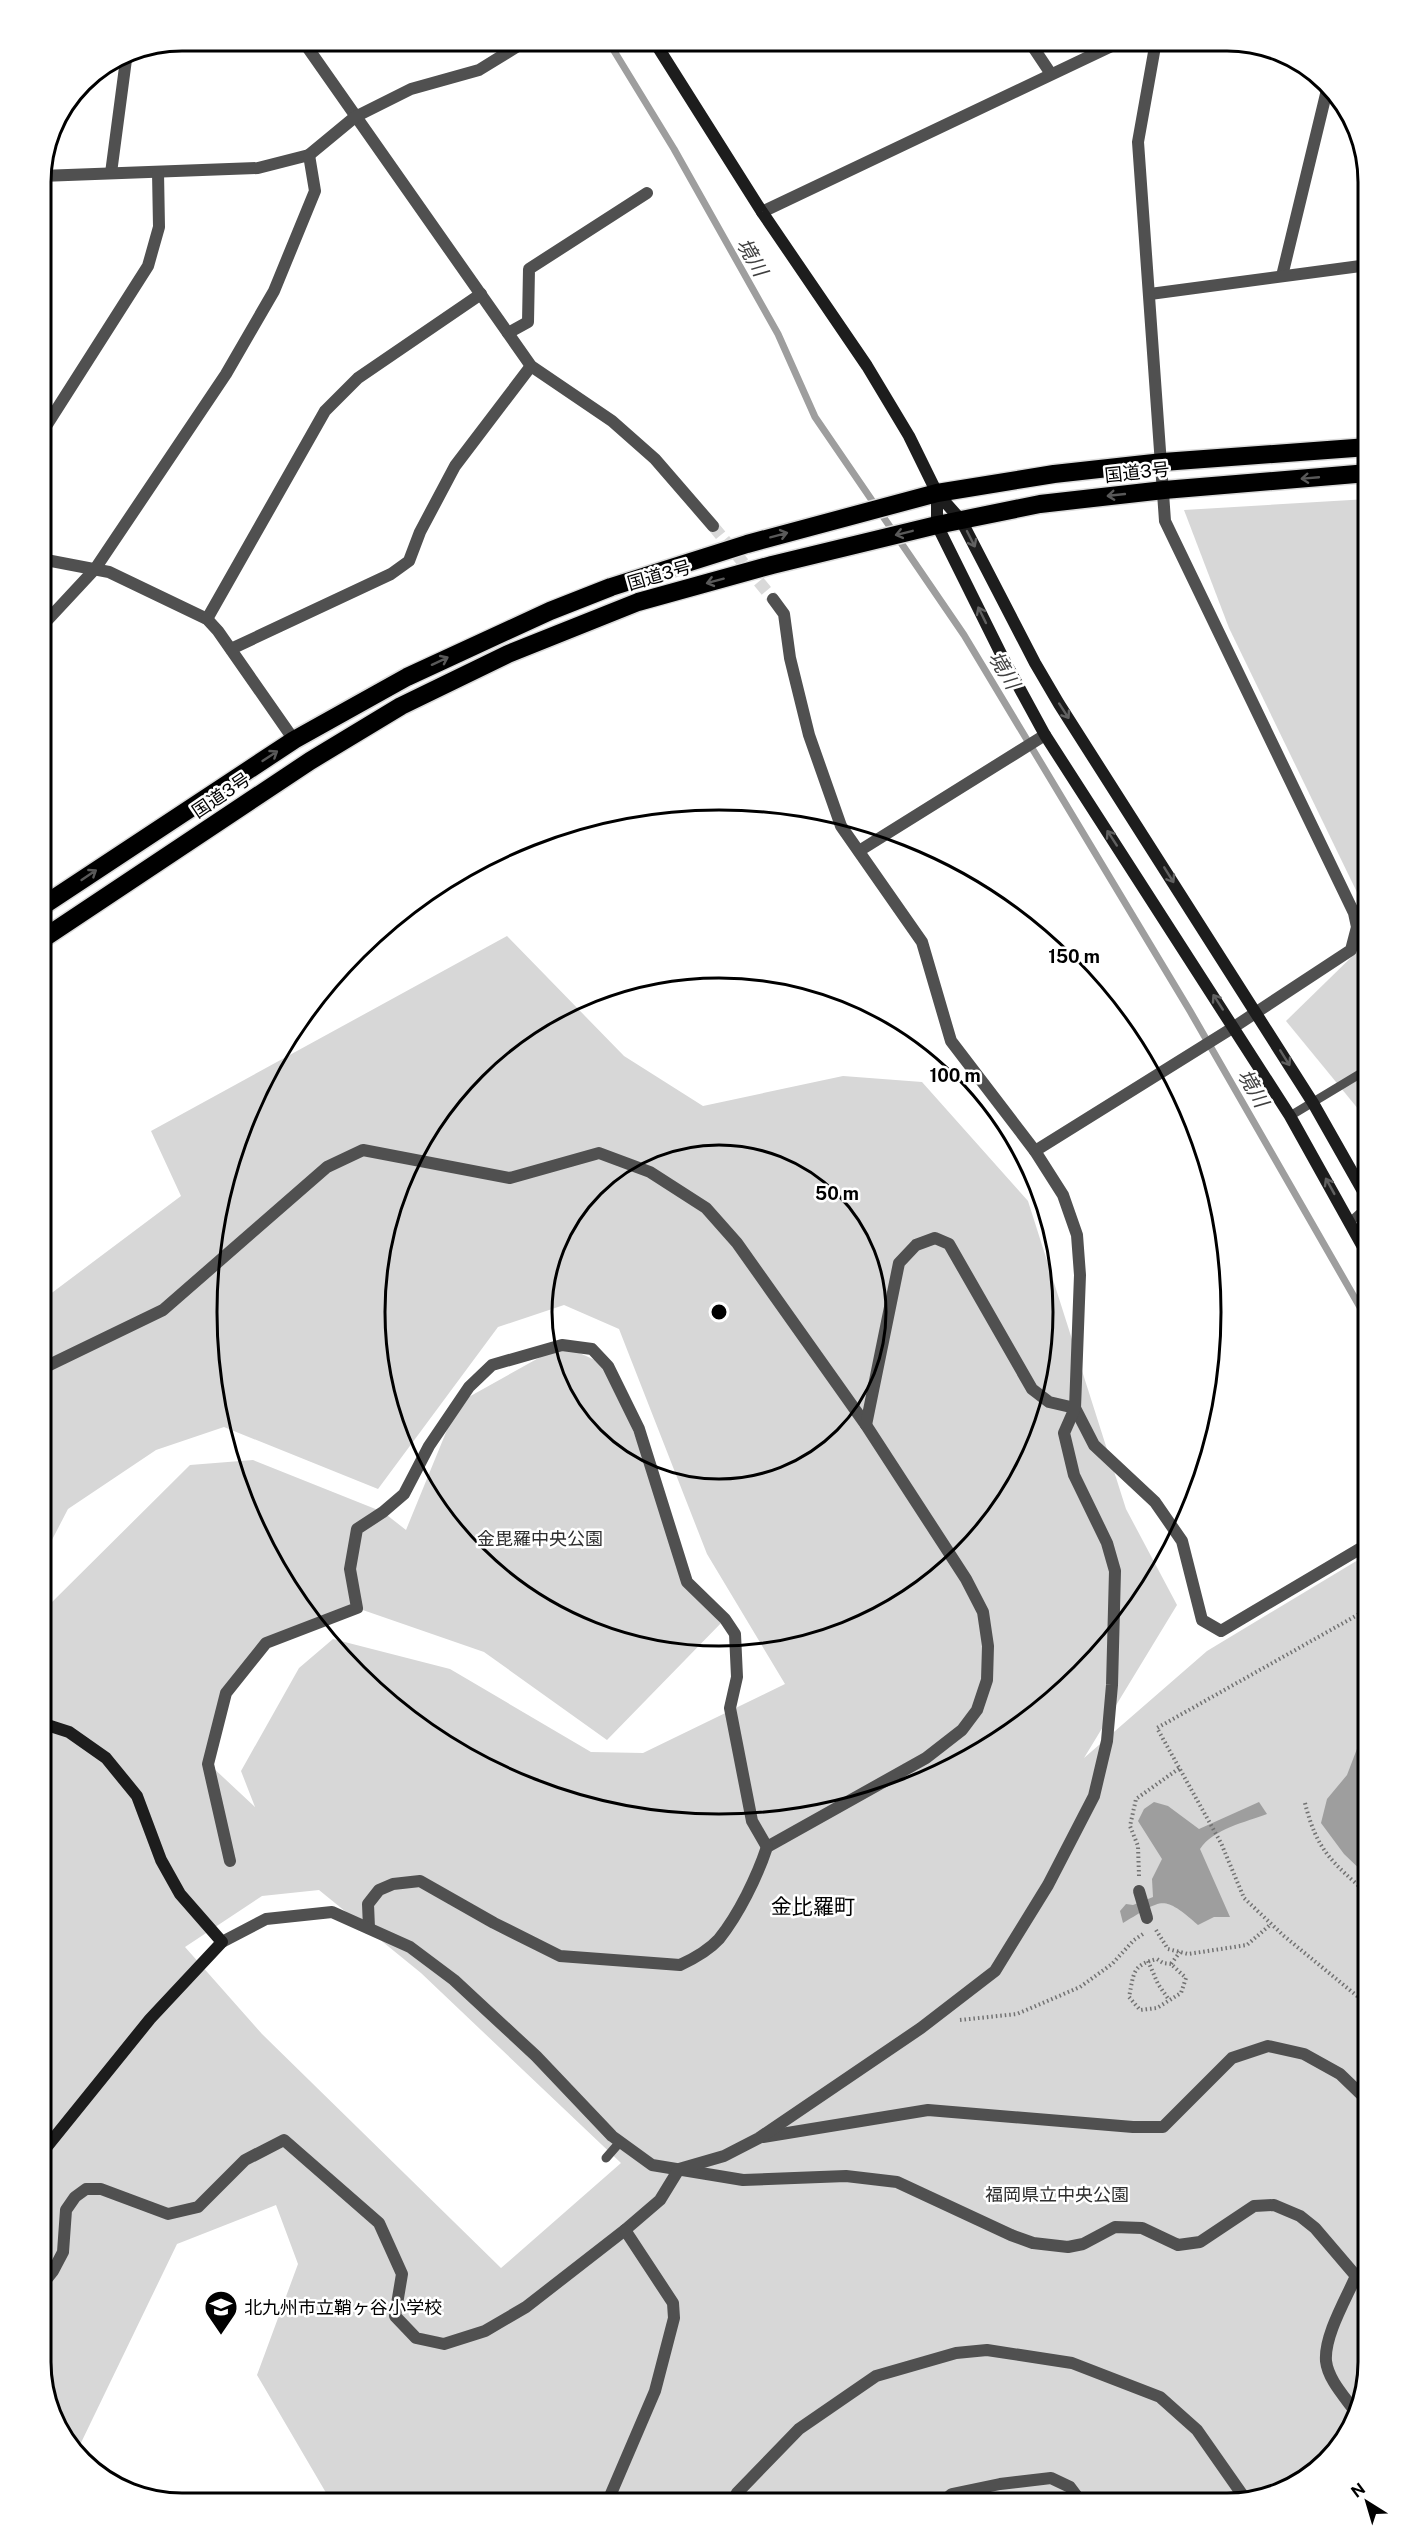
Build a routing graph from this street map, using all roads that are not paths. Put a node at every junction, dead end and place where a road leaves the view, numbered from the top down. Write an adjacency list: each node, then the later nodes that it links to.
1 (311, 51): 10 (street)
2 (510, 51): 10 (street)
3 (662, 51): 16 (street)
4 (1036, 51): 8 (street)
5 (1100, 51): 8 (street)
6 (1154, 51): 20 (street)
7 (125, 64): 13 (street)
8 (1051, 74): 16 (street)
9 (1326, 96): 18 (street)
10 (356, 117): 11 (street); 19 (street)
11 (309, 155): 12 (street); 33 (street)
12 (158, 172): 13 (street); 23 (street)
13 (111, 173): 14 (street)
14 (51, 176)
15 (647, 193): 21 (street)
16 (762, 212): 28 (street)
17 (1358, 266): 18 (street)
18 (1282, 276): 20 (street)
19 (481, 294): 21 (street); 36 (street)
20 (1150, 294): 25 (street)
21 (508, 333): 22 (street)
22 (531, 366): 31 (street); 37 (street)
23 (51, 418)
24 (1358, 448): 25 (highway, 国道3号)
25 (1163, 462): 27 (street); 28 (highway, 国道3号)
26 (1358, 474): 27 (highway, 国道3号, one-way to 27)
27 (1164, 490): 29 (highway, 国道3号, one-way to 29); 43 (street)
28 (937, 493): 29 (street); 30 (street); 39 (highway, 国道3号, one-way to 28)
29 (961, 520): 30 (highway, 国道3号); 43 (street, one-way to 43)
30 (937, 525): 38 (street, one-way to 30); 42 (highway, 国道3号, one-way to 42)
31 (713, 526)
32 (51, 561): 33 (street)
33 (94, 569): 35 (street); 36 (street)
34 (773, 599): 40 (street)
35 (51, 616)
36 (207, 619): 37 (street)
37 (231, 649): 39 (street)
38 (1045, 735): 40 (street); 44 (street, one-way to 38)
39 (294, 740): 41 (highway, 国道3号, one-way to 39)
40 (859, 851): 48 (street)
41 (51, 901)
42 (51, 933)
43 (1256, 1012): 44 (street); 46 (street, one-way to 46)
44 (1234, 1027): 47 (street); 48 (street)
45 (1358, 1075): 46 (lane)
46 (1313, 1102): 47 (lane); 49 (street)
47 (1290, 1116): 51 (street, one-way to 47)
48 (1035, 1151): 54 (street)
49 (1358, 1182)
50 (1358, 1215): 51 (lane)
51 (1350, 1222): 52 (street)
52 (1358, 1237)
53 (51, 1364): 55 (street)
54 (1075, 1408): 55 (street); 56 (street); 65 (street)
55 (866, 1425): 58 (street)
56 (1358, 1550)
57 (51, 1726): 63 (street)
58 (767, 1847): 59 (street); 62 (street)
59 (230, 1861)
60 (1140, 1891): 61 (street)
61 (1146, 1918)
62 (369, 1928): 63 (street); 67 (street)
63 (222, 1942): 66 (street)
64 (1358, 2091): 65 (street)
65 (759, 2138): 69 (street)
66 (51, 2140)
67 (620, 2142): 68 (lane); 69 (street)
68 (606, 2158)
69 (679, 2169): 70 (street); 72 (street)
70 (625, 2230): 71 (street); 74 (street)
71 (51, 2273)
72 (1351, 2405)
73 (1241, 2492): 75 (street)
74 (611, 2493)
75 (737, 2493)
76 (957, 2493): 77 (street)
77 (1074, 2493)

